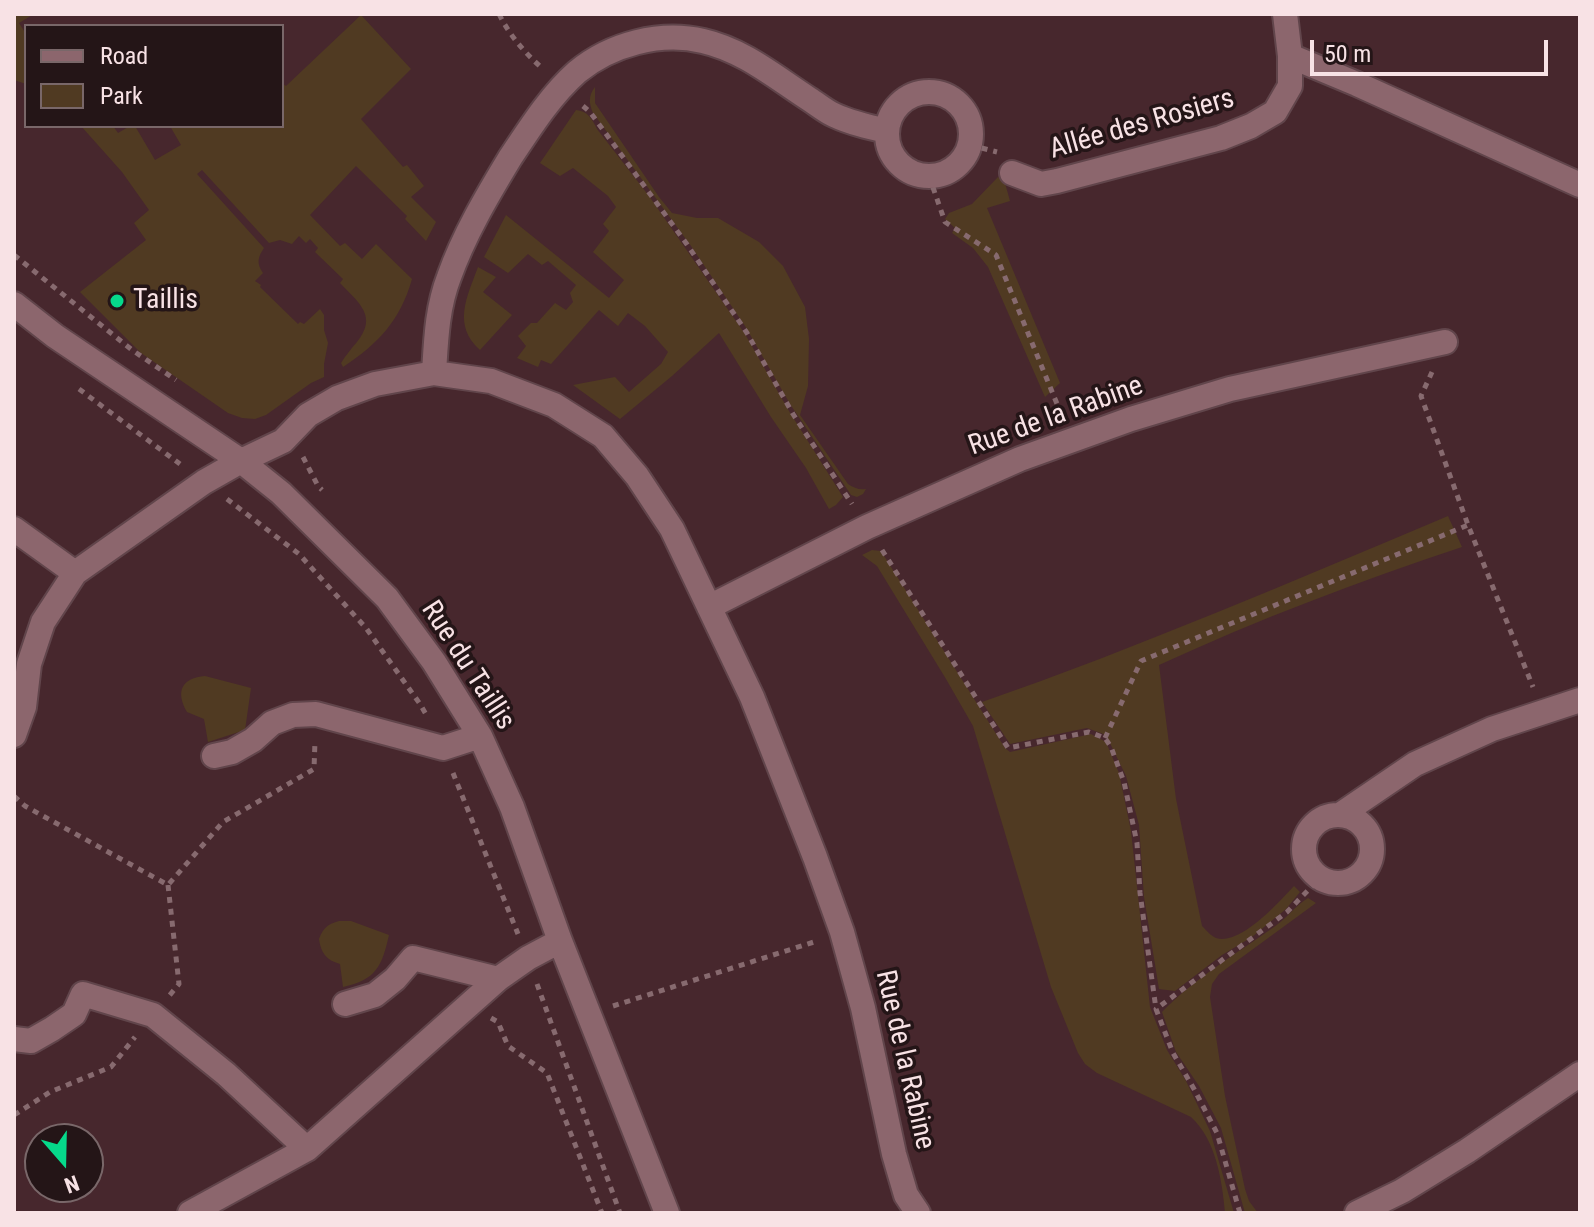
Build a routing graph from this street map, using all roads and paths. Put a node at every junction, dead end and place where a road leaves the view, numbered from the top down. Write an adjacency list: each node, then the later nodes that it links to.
1 (499, 14): 4 (path)
2 (1285, 14): 3 (street, Allée des Rosiers)
3 (1290, 56): 6 (street, Allée des Rosiers); 8 (street)
4 (563, 87): 5 (street); 11 (street); 15 (path)
5 (887, 131): 7 (street); 7 (street)
6 (1012, 173)
7 (929, 176): 12 (path)
8 (1580, 185)
9 (14, 304): 13 (street, Rue du Taillis)
10 (1445, 342): 12 (street, Rue de la Rabine); 14 (path)
11 (434, 373): 13 (street, Rue de la Rabine); 18 (street, Rue de la Rabine)
12 (1076, 439): 15 (street, Rue de la Rabine)
13 (241, 461): 17 (street, Rue de la Rabine); 23 (street, Rue du Taillis)
14 (1468, 525): 20 (path); 24 (path)
15 (867, 527): 18 (street, Rue de la Rabine); 24 (path)
16 (14, 529): 17 (street)
17 (75, 573): 22 (street)
18 (709, 607): 30 (street, Rue de la Rabine)
19 (1580, 700): 20 (street)
20 (1542, 712): 27 (street)
21 (316, 714): 23 (street); 25 (street); 29 (path)
22 (14, 735)
23 (480, 736): 31 (street, Rue du Taillis)
24 (1105, 738): 36 (path)
25 (214, 756)
26 (14, 796): 29 (path)
27 (1340, 815): 28 (street); 28 (street)
28 (1320, 878): 36 (path)
29 (168, 885): 37 (path)
30 (842, 932): 35 (path); 45 (street, Rue de la Rabine)
31 (560, 941): 32 (street); 44 (street, Rue du Taillis)
32 (498, 979): 33 (street); 34 (street)
33 (345, 1004)
34 (470, 1004): 41 (street); 43 (path)
35 (612, 1007)
36 (1156, 1009): 46 (path)
37 (153, 1015): 38 (street); 40 (path); 41 (street)
38 (14, 1039)
39 (1580, 1074): 47 (street)
40 (14, 1115)
41 (307, 1149): 42 (street)
42 (190, 1213)
43 (602, 1213)
44 (667, 1213)
45 (918, 1213)
46 (1240, 1213)
47 (1357, 1213)

